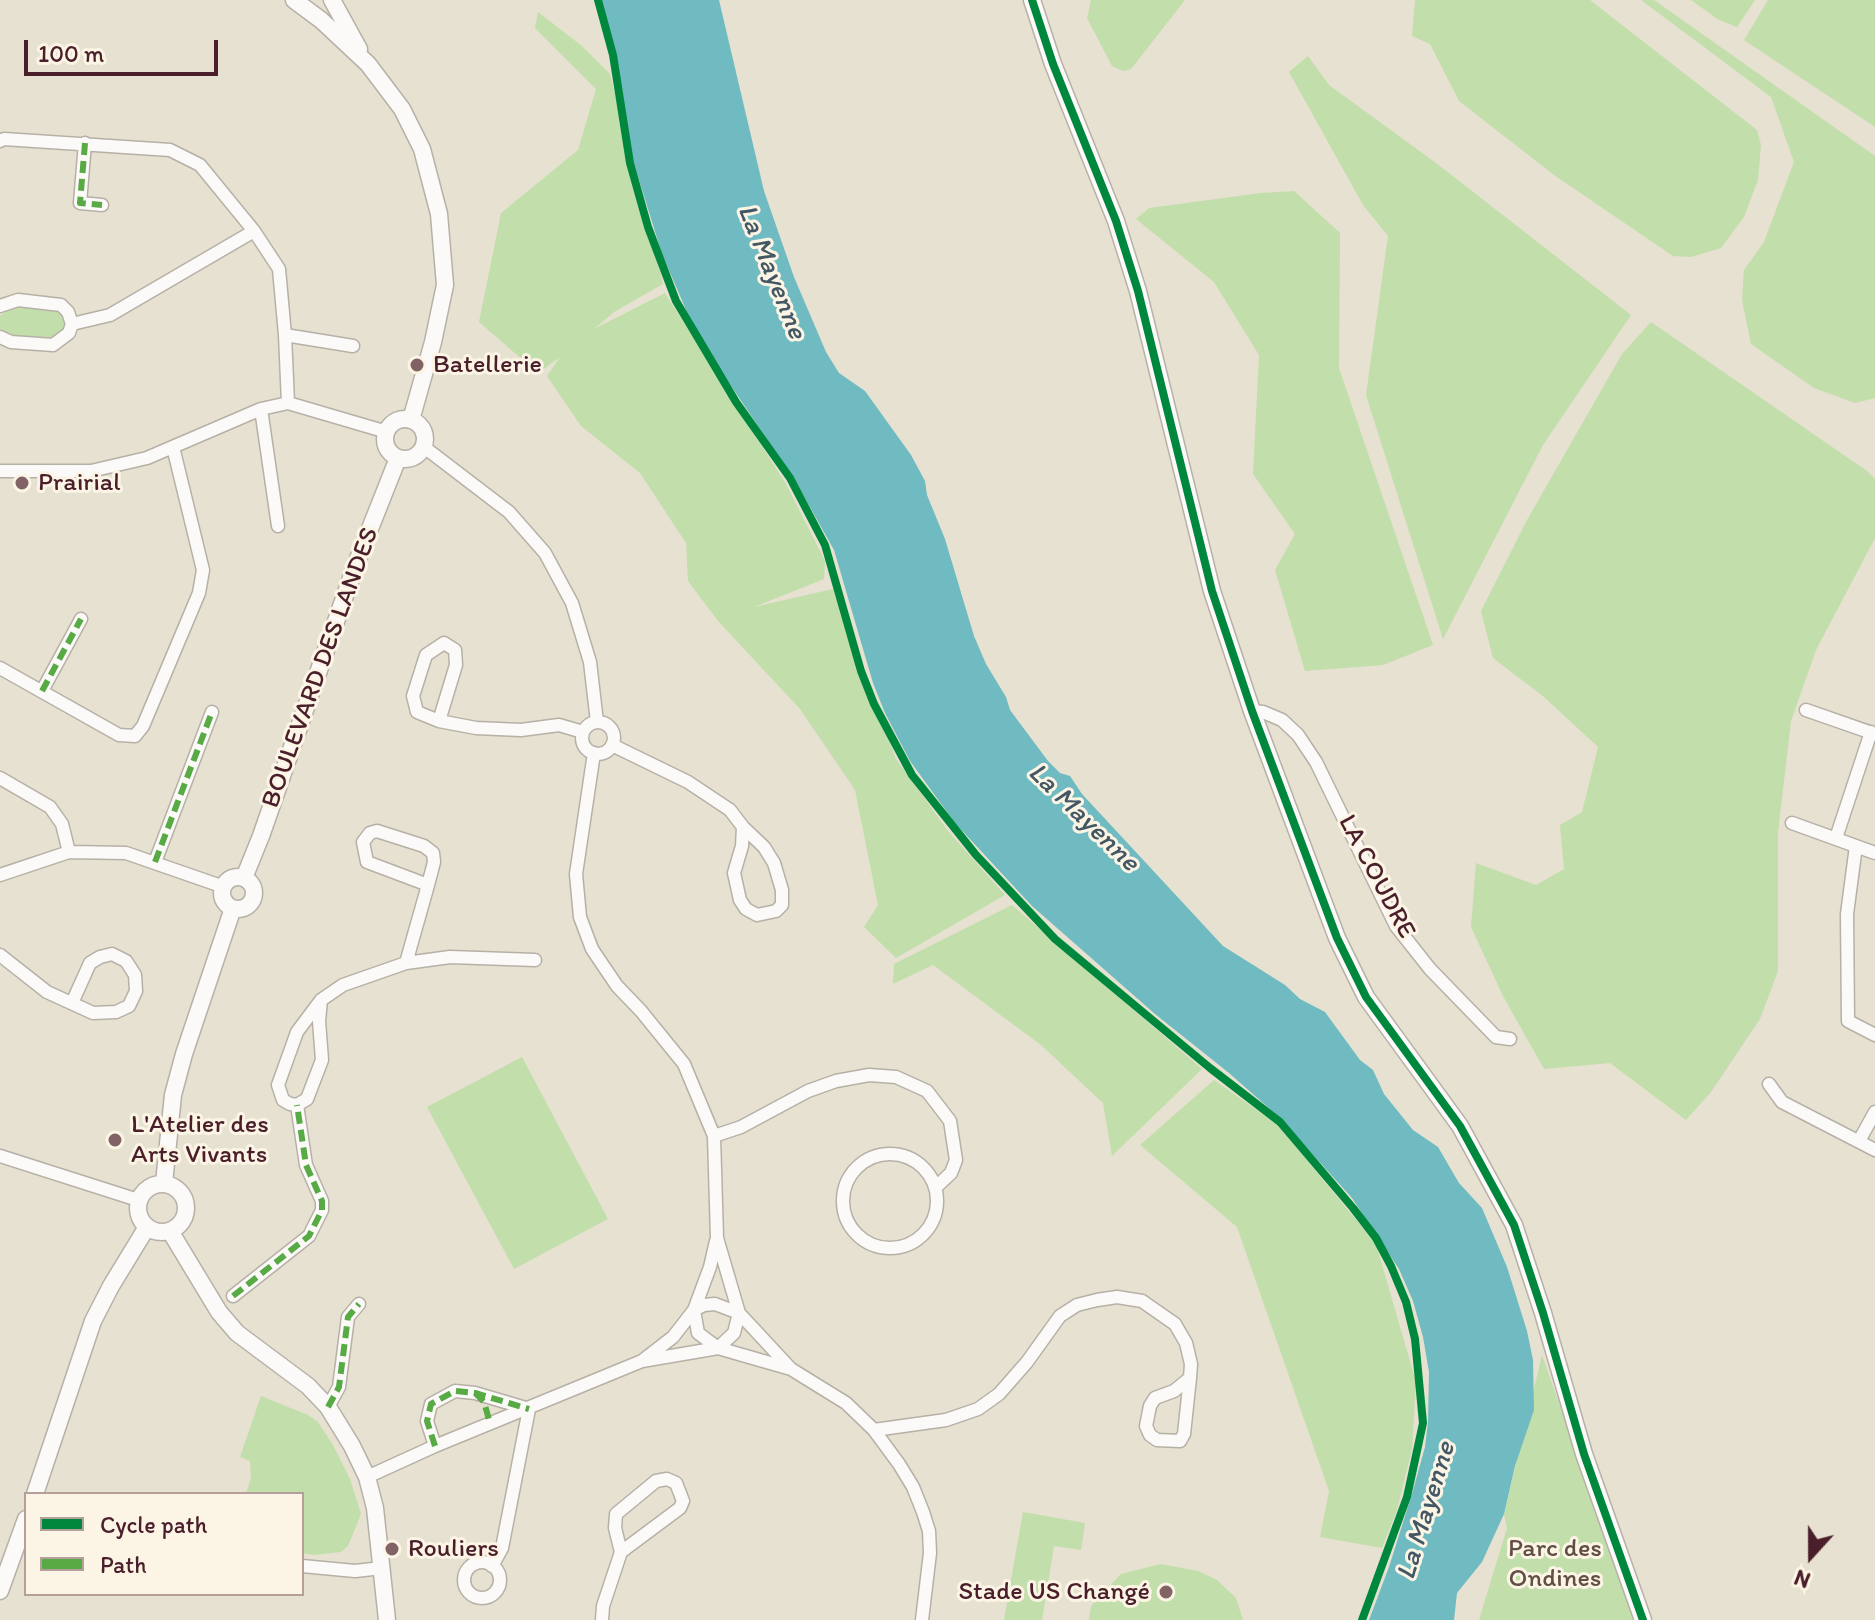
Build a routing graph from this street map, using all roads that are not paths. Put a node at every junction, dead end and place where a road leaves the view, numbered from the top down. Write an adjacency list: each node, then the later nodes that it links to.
1 (294, 0): 4 (street)
2 (332, 0): 4 (street)
3 (1032, 0): 27 (street)
4 (368, 64): 16 (street)
5 (0, 141): 6 (street)
6 (85, 143): 7 (street); 8 (street)
7 (102, 205)
8 (254, 231): 10 (street); 11 (street)
9 (0, 306): 10 (street)
10 (72, 324): 12 (street)
11 (285, 335): 13 (street); 14 (street)
12 (0, 337)
13 (353, 346)
14 (288, 403): 15 (street); 17 (street)
15 (261, 409): 18 (street); 22 (street)
16 (411, 420): 17 (street); 19 (street)
17 (387, 432): 20 (street)
18 (173, 447): 21 (street); 25 (street)
19 (424, 447): 20 (street); 30 (street)
20 (398, 458): 44 (street, BOULEVARD DES LANDES)
21 (0, 471)
22 (278, 526)
23 (81, 619): 25 (street)
24 (0, 668): 25 (street)
25 (42, 691)
26 (1806, 710): 32 (street)
27 (1252, 711): 54 (street, LA COUDRE); 93 (street)
28 (212, 712): 42 (street)
29 (439, 721): 29 (street); 31 (street)
30 (597, 722): 31 (street); 33 (street)
31 (583, 732): 34 (street)
32 (1873, 733): 38 (street)
33 (612, 745): 34 (street); 37 (street)
34 (594, 753): 58 (street)
35 (0, 778): 40 (street)
36 (1792, 823): 38 (street)
37 (743, 827): 37 (street)
38 (1836, 838): 39 (street)
39 (1856, 846): 41 (street); 53 (street)
40 (69, 852): 42 (street); 43 (street)
41 (1875, 853)
42 (155, 862): 46 (street)
43 (0, 875)
44 (244, 878): 46 (street); 47 (street)
45 (428, 885): 45 (street); 50 (street)
46 (224, 887): 47 (street)
47 (233, 908): 62 (street)
48 (0, 955): 52 (street)
49 (535, 960): 50 (street)
50 (406, 963): 51 (street)
51 (321, 1000): 56 (street); 56 (street)
52 (72, 1003): 52 (street)
53 (1875, 1035)
54 (1510, 1039)
55 (1769, 1084): 59 (street)
56 (297, 1105): 68 (street)
57 (1875, 1112): 59 (street)
58 (714, 1136): 63 (street); 67 (street)
59 (1859, 1141): 60 (street)
60 (1875, 1150)
61 (0, 1156): 64 (street)
62 (164, 1183): 64 (street); 66 (street)
63 (935, 1188): 63 (street)
64 (138, 1200): 65 (street)
65 (147, 1227): 66 (street); 83 (street)
66 (170, 1231): 77 (street)
67 (717, 1238): 70 (street); 71 (street)
68 (233, 1296)
69 (359, 1304): 77 (street)
70 (694, 1310): 71 (street); 72 (street); 73 (street)
71 (739, 1313): 72 (street); 74 (street)
72 (718, 1348): 73 (street); 74 (street)
73 (642, 1361): 78 (street)
74 (791, 1369): 80 (street)
75 (1190, 1378): 75 (street); 80 (street)
76 (475, 1393): 78 (street); 79 (street); 81 (street)
77 (328, 1407): 82 (street)
78 (529, 1409): 79 (street); 87 (street)
79 (490, 1423): 81 (street)
80 (874, 1430): 92 (street)
81 (435, 1446): 82 (street)
82 (367, 1477): 88 (street)
83 (36, 1492)
84 (24, 1525): 89 (street)
85 (621, 1552): 85 (street); 91 (street)
86 (304, 1566): 88 (street)
87 (492, 1566)
88 (382, 1568): 90 (street)
89 (0, 1591)
90 (387, 1620)
91 (602, 1620)
92 (922, 1620)
93 (1643, 1620)

